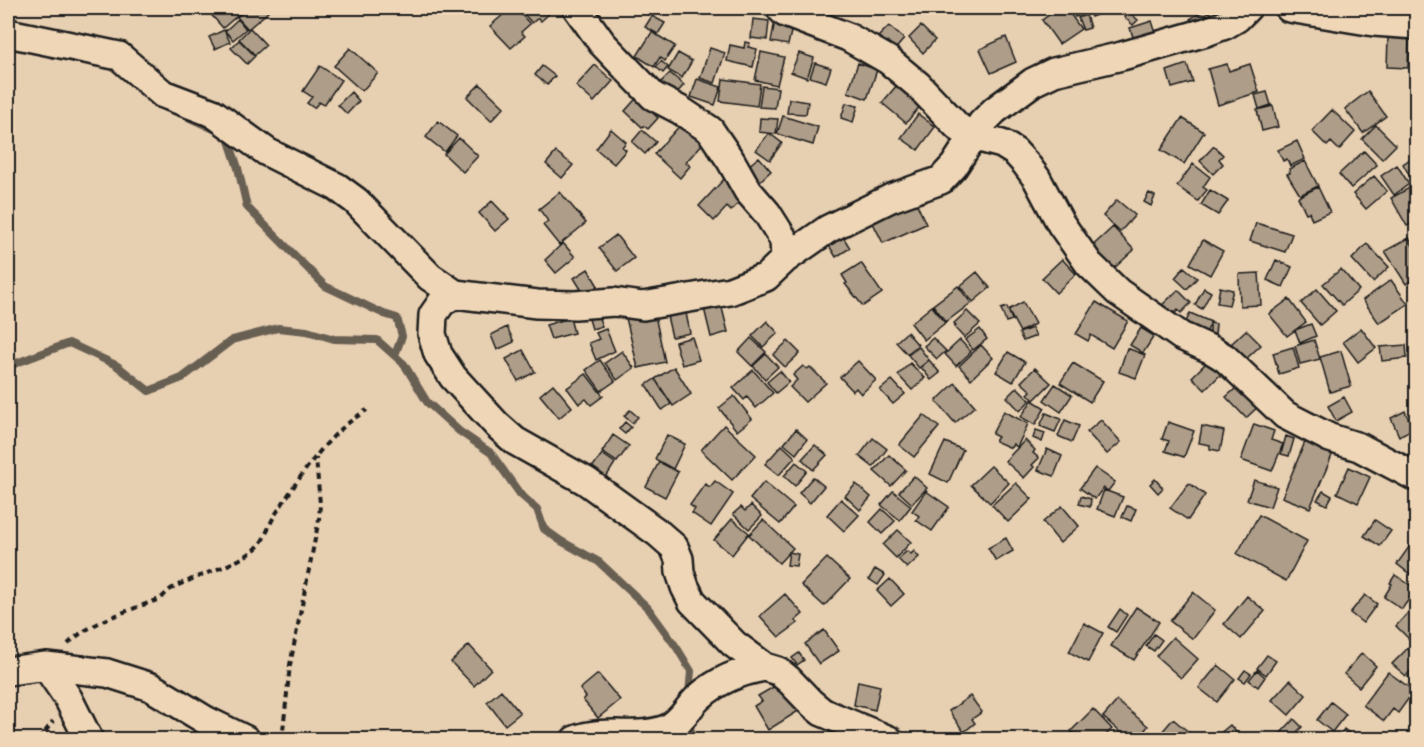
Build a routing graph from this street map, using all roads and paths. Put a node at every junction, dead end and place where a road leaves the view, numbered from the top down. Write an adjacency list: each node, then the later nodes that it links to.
1 (577, 8): 8 (street)
2 (780, 8): 7 (street)
3 (1247, 8): 7 (street)
4 (1289, 8): 5 (street)
5 (1416, 25)
6 (8, 33): 9 (street)
7 (972, 136): 8 (street); 12 (street)
8 (785, 259): 9 (street)
9 (455, 294): 14 (street)
10 (367, 410): 11 (path)
11 (315, 457): 13 (path); 18 (path)
12 (1416, 477)
13 (46, 666): 15 (street); 16 (street); 17 (street)
14 (765, 667): 19 (street); 20 (street)
15 (8, 670)
16 (89, 740)
17 (246, 740)
18 (282, 740)
19 (575, 740)
20 (889, 740)

